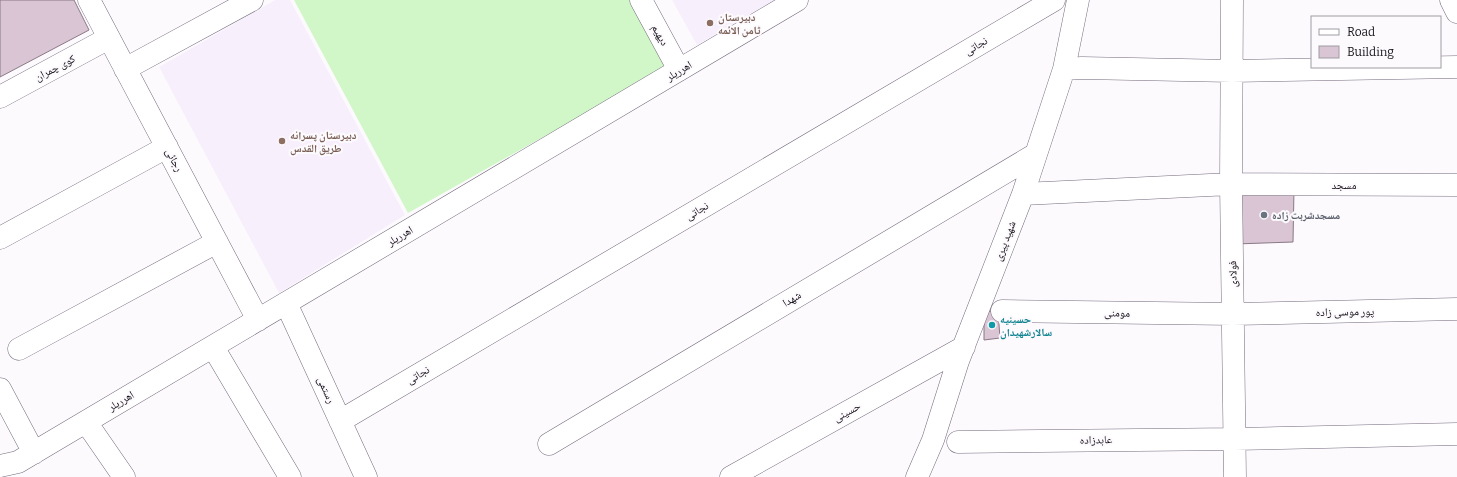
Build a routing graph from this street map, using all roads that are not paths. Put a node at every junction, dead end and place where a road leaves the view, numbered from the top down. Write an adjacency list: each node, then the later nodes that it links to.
1 (89, 0): 10 (street, رجائی)
2 (252, 0): 14 (street)
3 (641, 0): 16 (street, دیهیم)
4 (797, 0): 16 (street, اهرریلر)
5 (1054, 0): 35 (street, نجاتی)
6 (1078, 0): 15 (street, شهید پیری)
7 (1232, 0): 17 (street, فولادی)
8 (1451, 0): 9 (street)
9 (1457, 12)
10 (109, 38): 14 (street, رجائی); 18 (street, کوی چمران)
11 (1441, 67): 12 (street)
12 (1457, 67)
13 (1401, 68): 17 (street)
14 (125, 69): 19 (street, رجائی)
15 (1064, 69): 17 (street); 20 (street, شهید پیری)
16 (679, 70): 26 (street, اهرریلر)
17 (1232, 71): 21 (street, فولادی)
18 (0, 97)
19 (167, 147): 24 (street); 25 (street, رجائی)
20 (1036, 154): 23 (street, شهید پیری); 40 (street, شهدا)
21 (1231, 184): 22 (street, مسجد); 23 (street, مسجد); 29 (street, فولادی)
22 (1457, 186)
23 (1023, 194): 32 (street, شهید پیری)
24 (0, 238)
25 (217, 242): 30 (street, رجائی); 33 (street)
26 (286, 303): 30 (street, اهرریلر); 35 (street, رستمی)
27 (1457, 309): 29 (street, پور موسی زاده)
28 (1002, 311): 29 (street, مومنی)
29 (1233, 314): 38 (street, فولادی)
30 (258, 320): 31 (street, اهرریلر)
31 (213, 347): 36 (street, اهرریلر); 44 (street)
32 (964, 347): 46 (street, حسینی); 47 (street, شهید پیری)
33 (19, 349)
34 (0, 389): 41 (street)
35 (340, 421): 45 (street, رستمی)
36 (86, 422): 41 (street, اهرریلر); 43 (street)
37 (1457, 434): 38 (street, عابدزاده)
38 (1235, 439): 39 (street, عابدزاده); 48 (street, فولادی)
39 (958, 442)
40 (549, 444)
41 (34, 453): 42 (street, اهرریلر)
42 (0, 466)
43 (124, 477)
44 (290, 477)
45 (366, 477)
46 (731, 477)
47 (918, 477)
48 (1235, 477)

